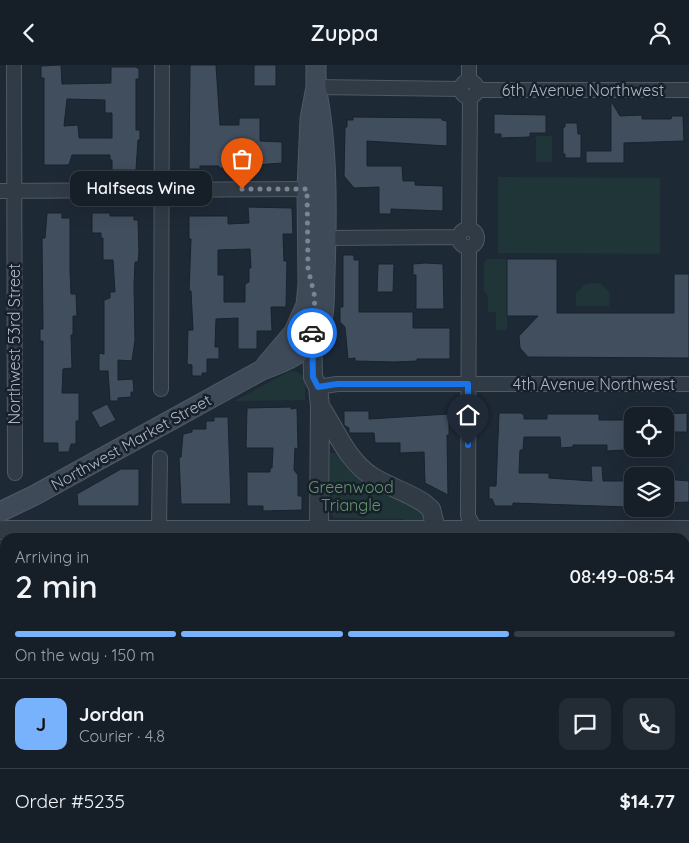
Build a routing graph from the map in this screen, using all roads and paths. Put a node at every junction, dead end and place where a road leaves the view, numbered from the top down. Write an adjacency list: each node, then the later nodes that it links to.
1 (14, 65): 10 (street, Northwest 53rd Street)
2 (162, 65): 8 (street)
3 (316, 65): 5 (main road, Northwest Market Street)
4 (469, 65): 6 (street)
5 (316, 87): 6 (street, 6th Avenue Northwest); 9 (main road, Northwest Market Street); 12 (main road, Northwest Market Street)
6 (469, 89): 7 (street, 6th Avenue Northwest); 11 (street)
7 (689, 90)
8 (163, 189): 9 (street); 10 (street); 20 (street)
9 (307, 189): 13 (main road, Northwest Market Street)
10 (7, 192): 23 (street, Northwest 53rd Street)
11 (466, 237): 12 (street); 17 (street)
12 (326, 238): 14 (main road, Northwest Market Street)
13 (308, 268): 15 (street); 16 (main road, Northwest Market Street)
14 (324, 298): 15 (main road, Northwest Market Street); 19 (street)
15 (312, 339): 16 (main road, Northwest Market Street); 19 (street)
16 (262, 370): 24 (main road, Northwest Market Street)
17 (468, 384): 18 (street, 4th Avenue Northwest); 19 (street, 4th Avenue Northwest); 32 (street)
18 (689, 384)
19 (318, 387): 21 (street)
20 (161, 389)
21 (320, 407): 26 (street); 30 (street)
22 (160, 458): 25 (street)
23 (15, 473)
24 (7, 509): 28 (street)
25 (160, 529): 28 (street); 30 (street)
26 (436, 529): 30 (street); 31 (street)
27 (0, 530): 28 (street)
28 (31, 530)
29 (689, 530): 33 (street)
30 (319, 533)
31 (469, 533)
32 (476, 533)
33 (530, 533)

